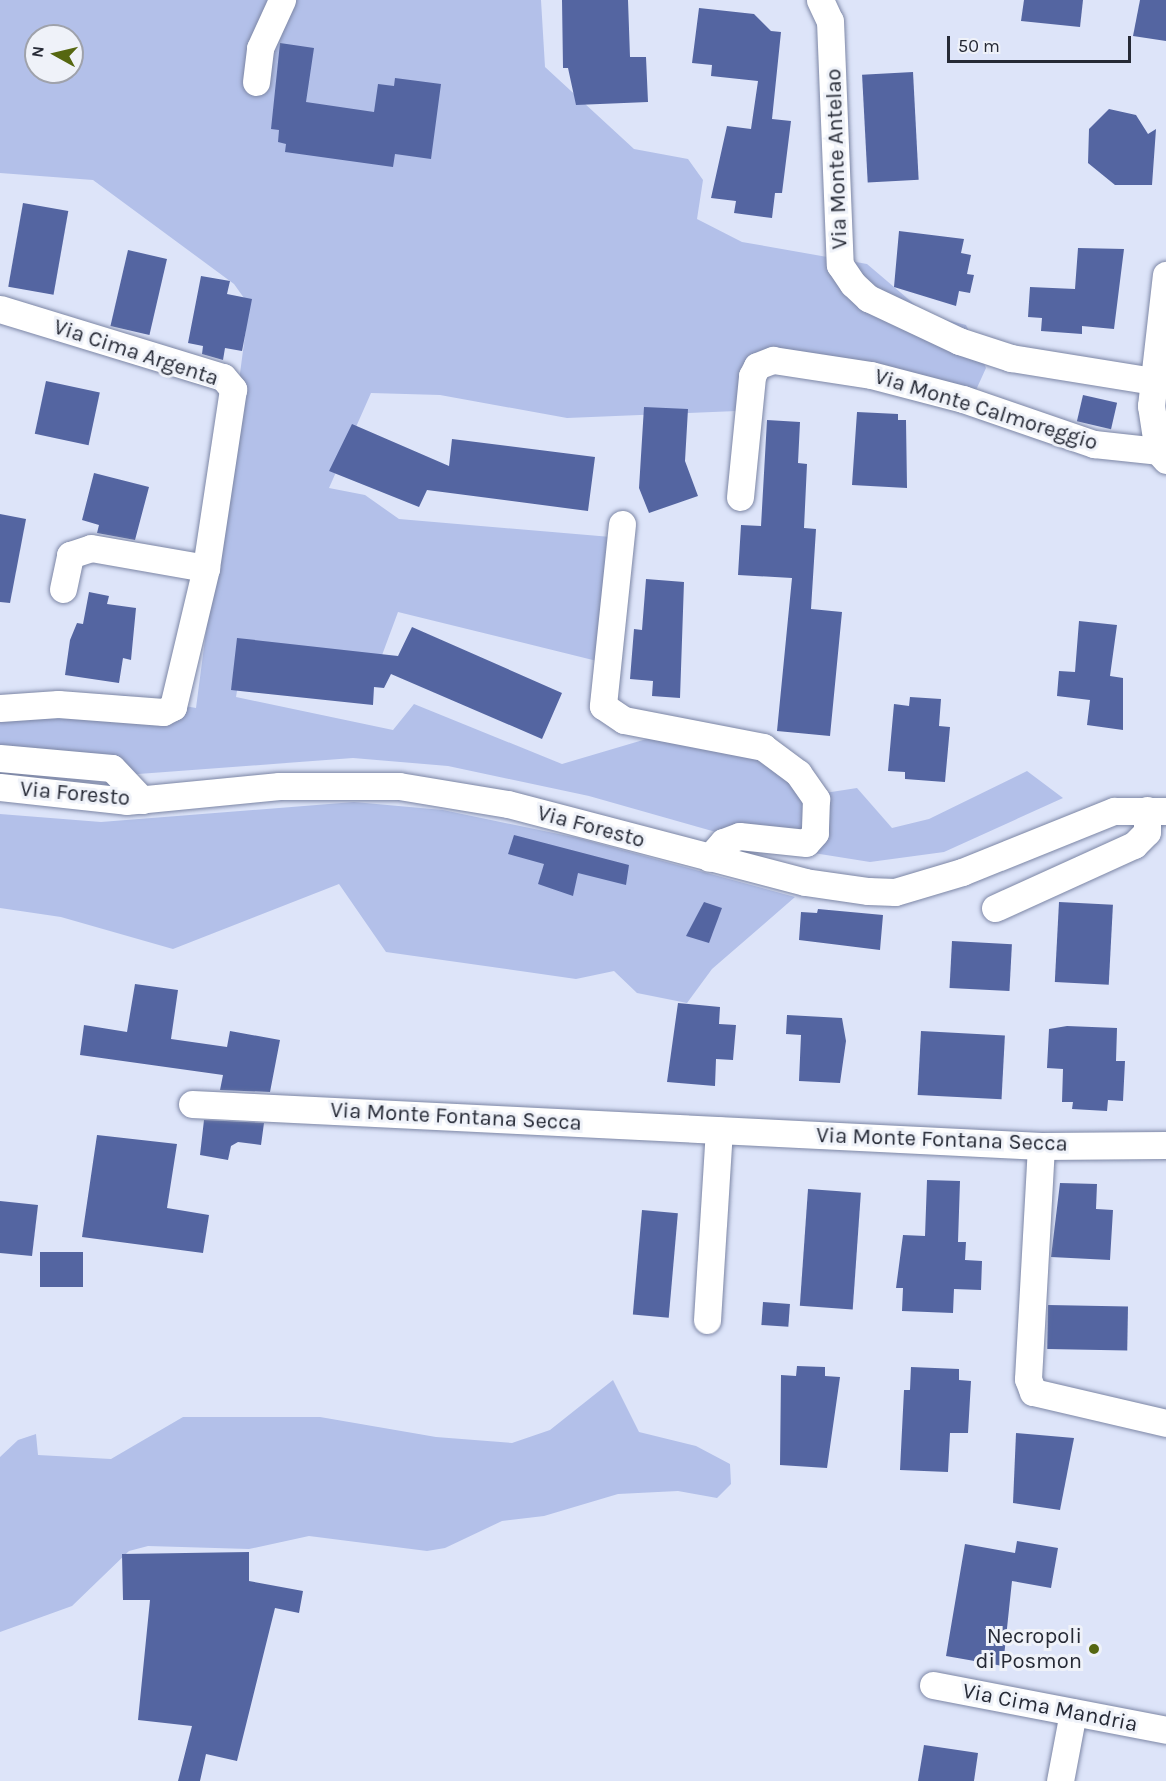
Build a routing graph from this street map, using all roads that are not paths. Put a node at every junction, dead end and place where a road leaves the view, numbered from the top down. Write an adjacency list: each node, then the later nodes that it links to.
1 (282, 0): 3 (street)
2 (829, 7): 6 (street, Via Monte Antelao)
3 (256, 82)
4 (1166, 275): 6 (street)
5 (0, 309): 10 (street, Via Cima Argenta)
6 (1153, 381): 7 (street)
7 (1162, 455): 8 (street, Via Monte Calmoreggio)
8 (740, 497)
9 (622, 524): 17 (street)
10 (206, 568): 11 (street); 12 (street, Via Cima Argenta)
11 (63, 589)
12 (0, 708)
13 (0, 758): 15 (street)
14 (0, 787): 15 (street, Via Foresto)
15 (142, 800): 17 (street, Via Foresto)
16 (1156, 810): 17 (street, Via Foresto); 18 (street)
17 (709, 858)
18 (995, 908)
19 (192, 1104): 20 (street, Via Monte Fontana Secca)
20 (719, 1130): 22 (street, Via Monte Fontana Secca); 23 (street)
21 (1166, 1145): 22 (street, Via Monte Fontana Secca)
22 (1041, 1146): 24 (street)
23 (707, 1320)
24 (1166, 1423)
25 (933, 1685): 26 (street, Via Cima Mandria)
26 (1073, 1712): 27 (street, Via Cima Mandria); 28 (street)
27 (1166, 1730)
28 (1060, 1781)

